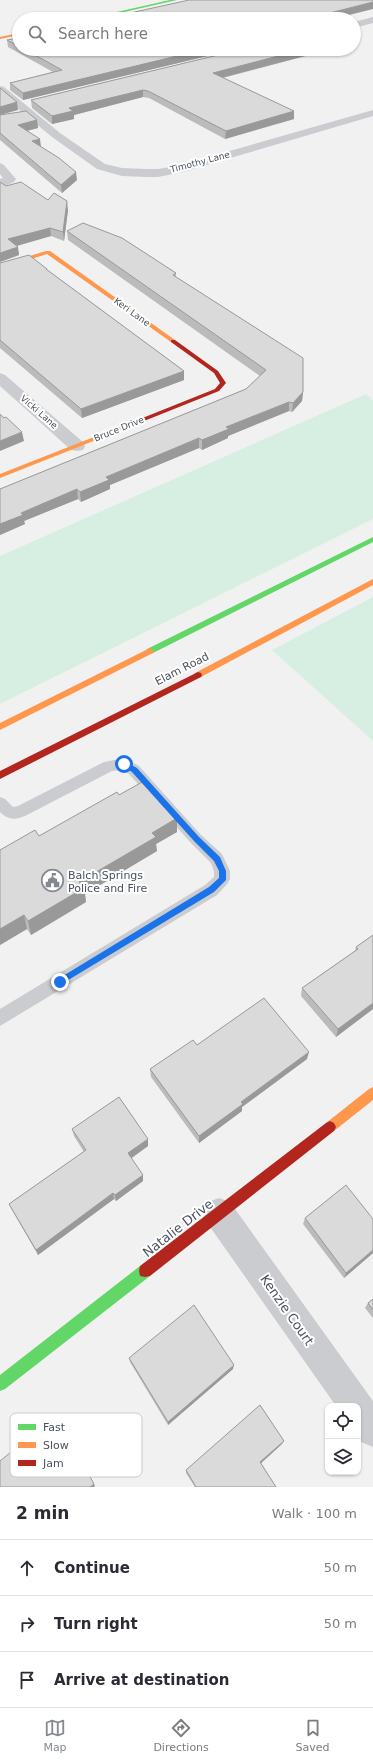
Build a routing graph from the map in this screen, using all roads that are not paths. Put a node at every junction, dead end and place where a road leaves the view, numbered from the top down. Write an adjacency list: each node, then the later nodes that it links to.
1 (175, 0): 2 (street)
2 (120, 12)
3 (373, 20): 4 (street)
4 (361, 23)
5 (12, 35): 6 (street)
6 (0, 38)
7 (0, 89): 9 (street, Timothy Lane)
8 (34, 102): 9 (street)
9 (20, 106): 10 (street, Timothy Lane)
10 (30, 113): 11 (street, Timothy Lane); 12 (street)
11 (373, 113)
12 (15, 116)
13 (0, 167): 14 (street)
14 (5, 181)
15 (0, 267): 16 (street, Keri Lane)
16 (216, 372): 18 (street, Bruce Drive)
17 (0, 378): 18 (street, Vicki Lane)
18 (77, 446): 19 (street, Bruce Drive)
19 (0, 476)
20 (373, 539): 22 (street)
21 (373, 582): 23 (street, Elam Road)
22 (0, 727)
23 (0, 775)
24 (0, 803): 25 (lane)
25 (0, 1018)
26 (373, 1093): 27 (street, Natalie Drive)
27 (219, 1213): 28 (street, Natalie Drive); 29 (street, Kenzie Court)
28 (0, 1384)
29 (354, 1403)
30 (361, 1413): 31 (street)
31 (373, 1430)

